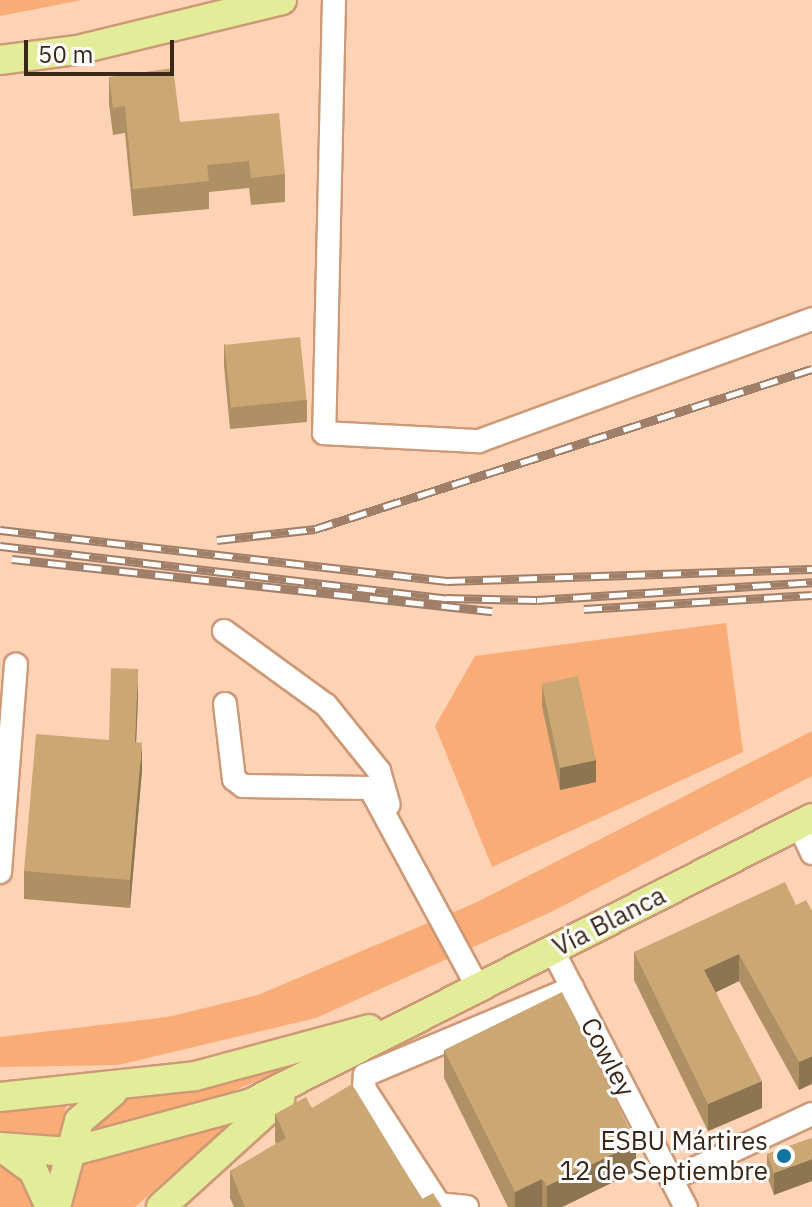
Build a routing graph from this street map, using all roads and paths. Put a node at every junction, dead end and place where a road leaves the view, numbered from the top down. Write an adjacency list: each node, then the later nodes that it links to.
1 (282, 0): 3 (main road)
2 (334, 0): 4 (street)
3 (0, 60)
4 (812, 319)
5 (224, 631): 8 (street)
6 (16, 665): 11 (street)
7 (225, 704): 8 (street)
8 (388, 818): 13 (street)
9 (805, 821): 10 (street); 12 (main road, Vía Blanca)
10 (812, 853)
11 (0, 872)
12 (552, 949): 13 (main road, Vía Blanca); 14 (street, Cowley)
13 (477, 986): 15 (main road, Vía Blanca)
14 (572, 988): 22 (street, Cowley); 25 (street)
15 (404, 1019): 16 (main road, Vía Blanca); 17 (main road, Vía Blanca)
16 (312, 1075): 21 (main road, Vía Blanca); 24 (main road)
17 (137, 1086): 18 (main road, Vía Blanca); 21 (main road)
18 (0, 1097)
19 (812, 1114): 22 (street)
20 (0, 1147): 21 (main road, Vía Blanca); 23 (main road)
21 (70, 1152): 23 (main road)
22 (672, 1179): 26 (street, Cowley)
23 (53, 1207)
24 (161, 1207)
25 (467, 1207)
26 (686, 1207)

